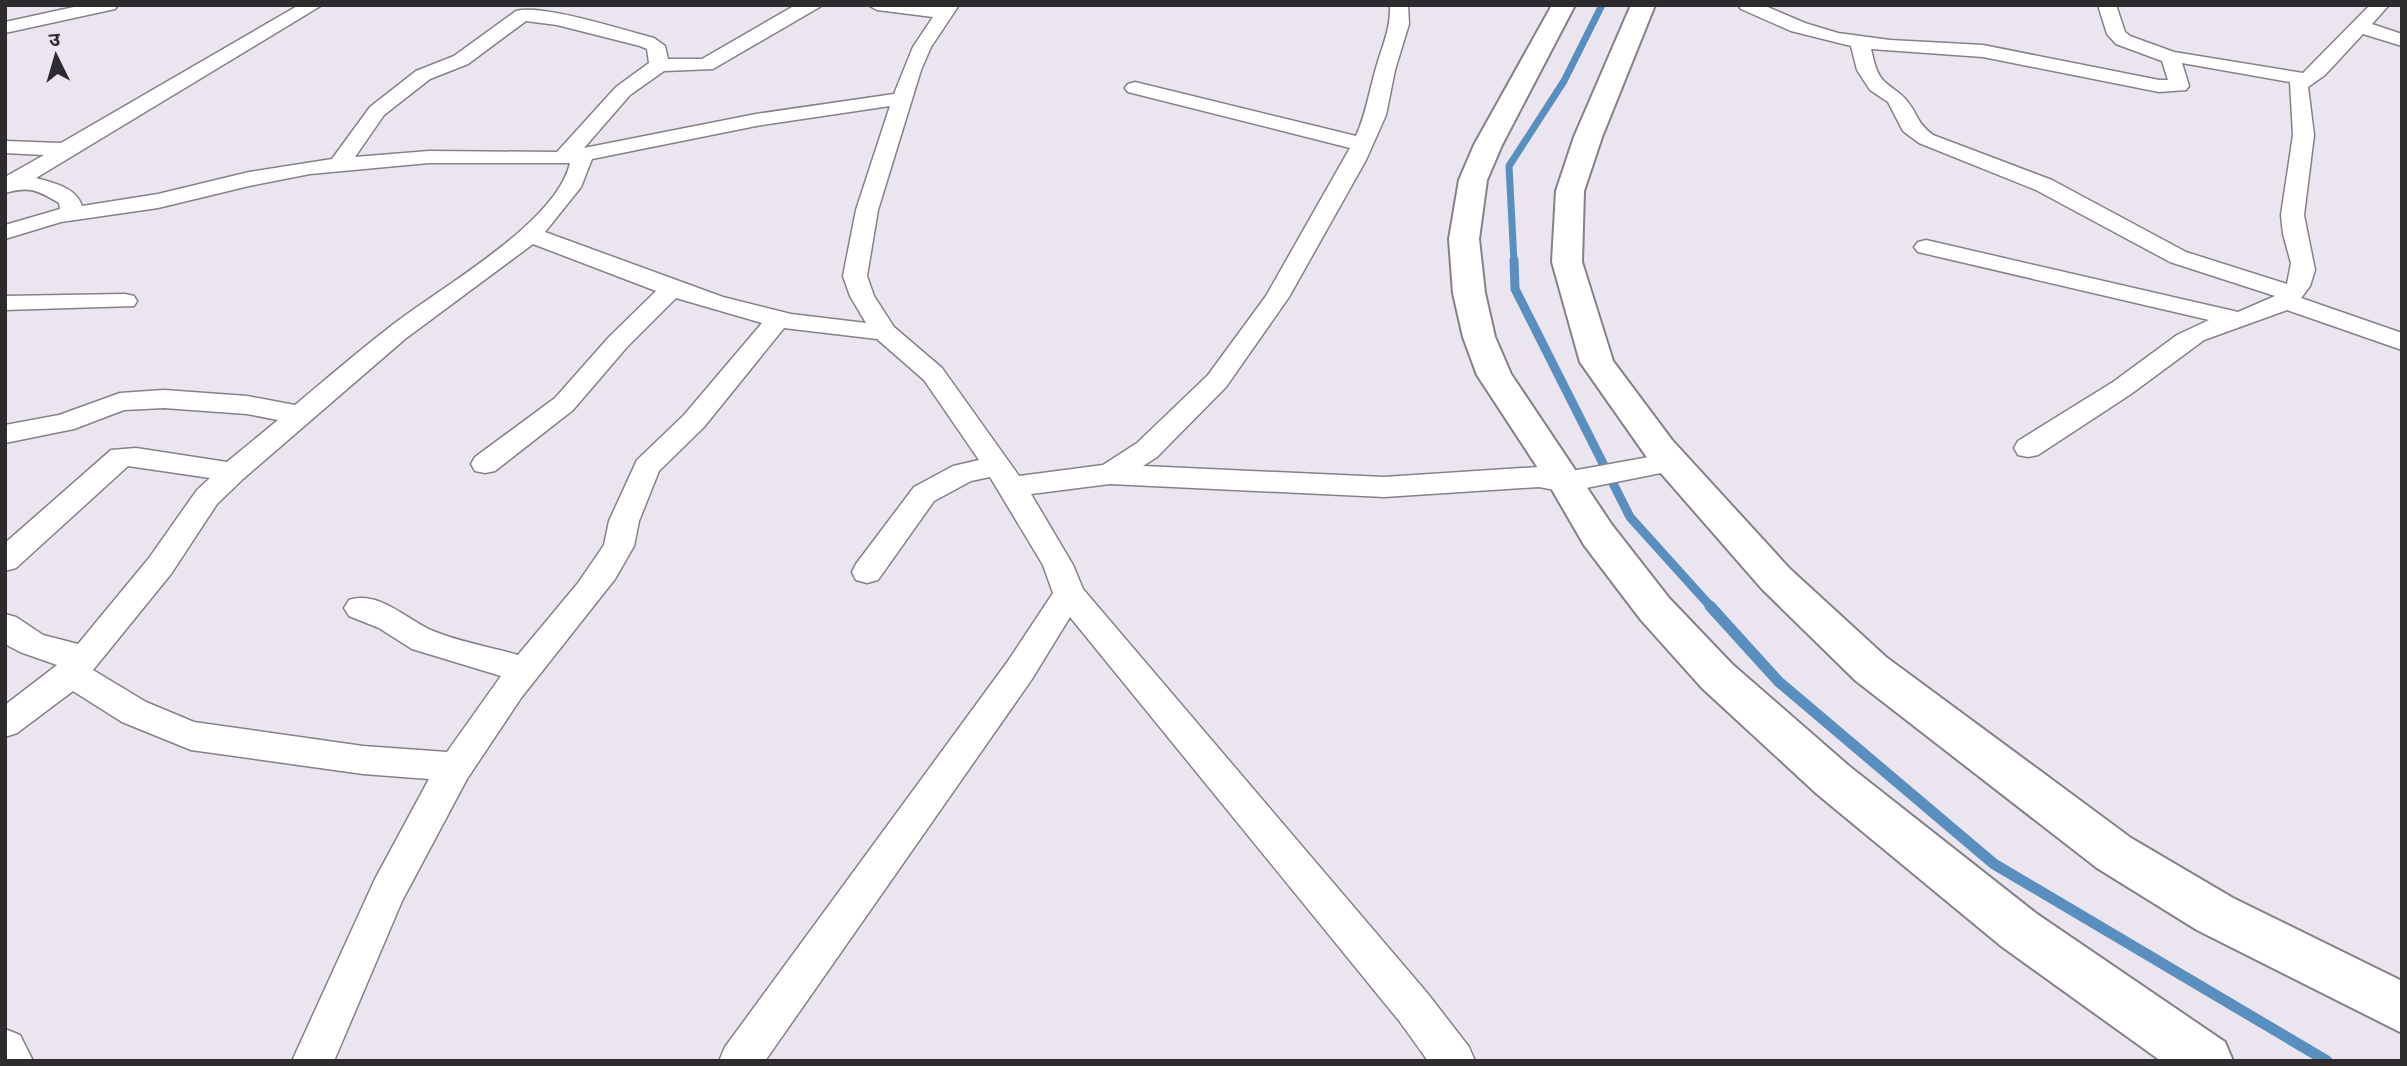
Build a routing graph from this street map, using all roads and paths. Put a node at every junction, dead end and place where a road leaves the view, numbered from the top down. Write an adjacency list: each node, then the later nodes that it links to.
1 (109, 5): 14 (street)
2 (313, 5): 24 (street)
3 (814, 5): 18 (street)
4 (877, 5): 11 (street)
5 (1399, 5): 22 (street)
6 (1564, 5): 47 (street)
7 (1643, 5): 43 (street)
8 (1747, 5): 16 (street)
9 (2107, 5): 17 (street)
10 (2380, 5): 13 (street)
11 (947, 9): 21 (street)
12 (523, 10): 18 (street); 26 (street)
13 (2358, 26): 15 (street); 19 (street)
14 (5, 28)
15 (2402, 40)
16 (1859, 41): 17 (street); 33 (street)
17 (2173, 58): 19 (street)
18 (659, 65): 25 (street)
19 (2304, 79): 33 (street)
20 (1135, 88): 22 (street)
21 (904, 98): 25 (street); 38 (street)
22 (1362, 144): 46 (street)
23 (5, 147): 24 (street)
24 (65, 149): 27 (street)
25 (572, 157): 26 (street); 30 (street)
26 (340, 164): 28 (street)
27 (11, 183): 28 (street)
28 (74, 213): 29 (street)
29 (5, 232)
30 (531, 234): 32 (street); 40 (street)
31 (1926, 247): 37 (street)
32 (672, 289): 36 (street); 44 (street)
33 (2289, 297): 37 (street); 39 (street)
34 (125, 301): 35 (street)
35 (5, 303)
36 (778, 319): 38 (street); 55 (street)
37 (2238, 319): 42 (street)
38 (884, 332): 48 (street)
39 (2402, 342)
40 (300, 415): 41 (street); 45 (street)
41 (5, 434)
42 (2028, 448)
43 (1649, 458): 47 (street); 58 (street)
44 (485, 464)
45 (233, 472): 49 (street); 54 (street)
46 (1110, 474): 47 (street); 48 (street)
47 (1564, 474): 64 (street)
48 (1004, 476): 50 (street); 51 (street)
49 (5, 560)
50 (867, 572)
51 (1069, 594): 62 (street); 63 (street)
52 (360, 608): 55 (street)
53 (5, 626): 54 (street)
54 (76, 666): 56 (street); 57 (street)
55 (525, 670): 57 (street)
56 (5, 723)
57 (457, 767): 61 (street)
58 (2402, 1008)
59 (5, 1049): 60 (street)
60 (12, 1061)
61 (313, 1061)
62 (740, 1061)
63 (1454, 1061)
64 (2206, 1061)

